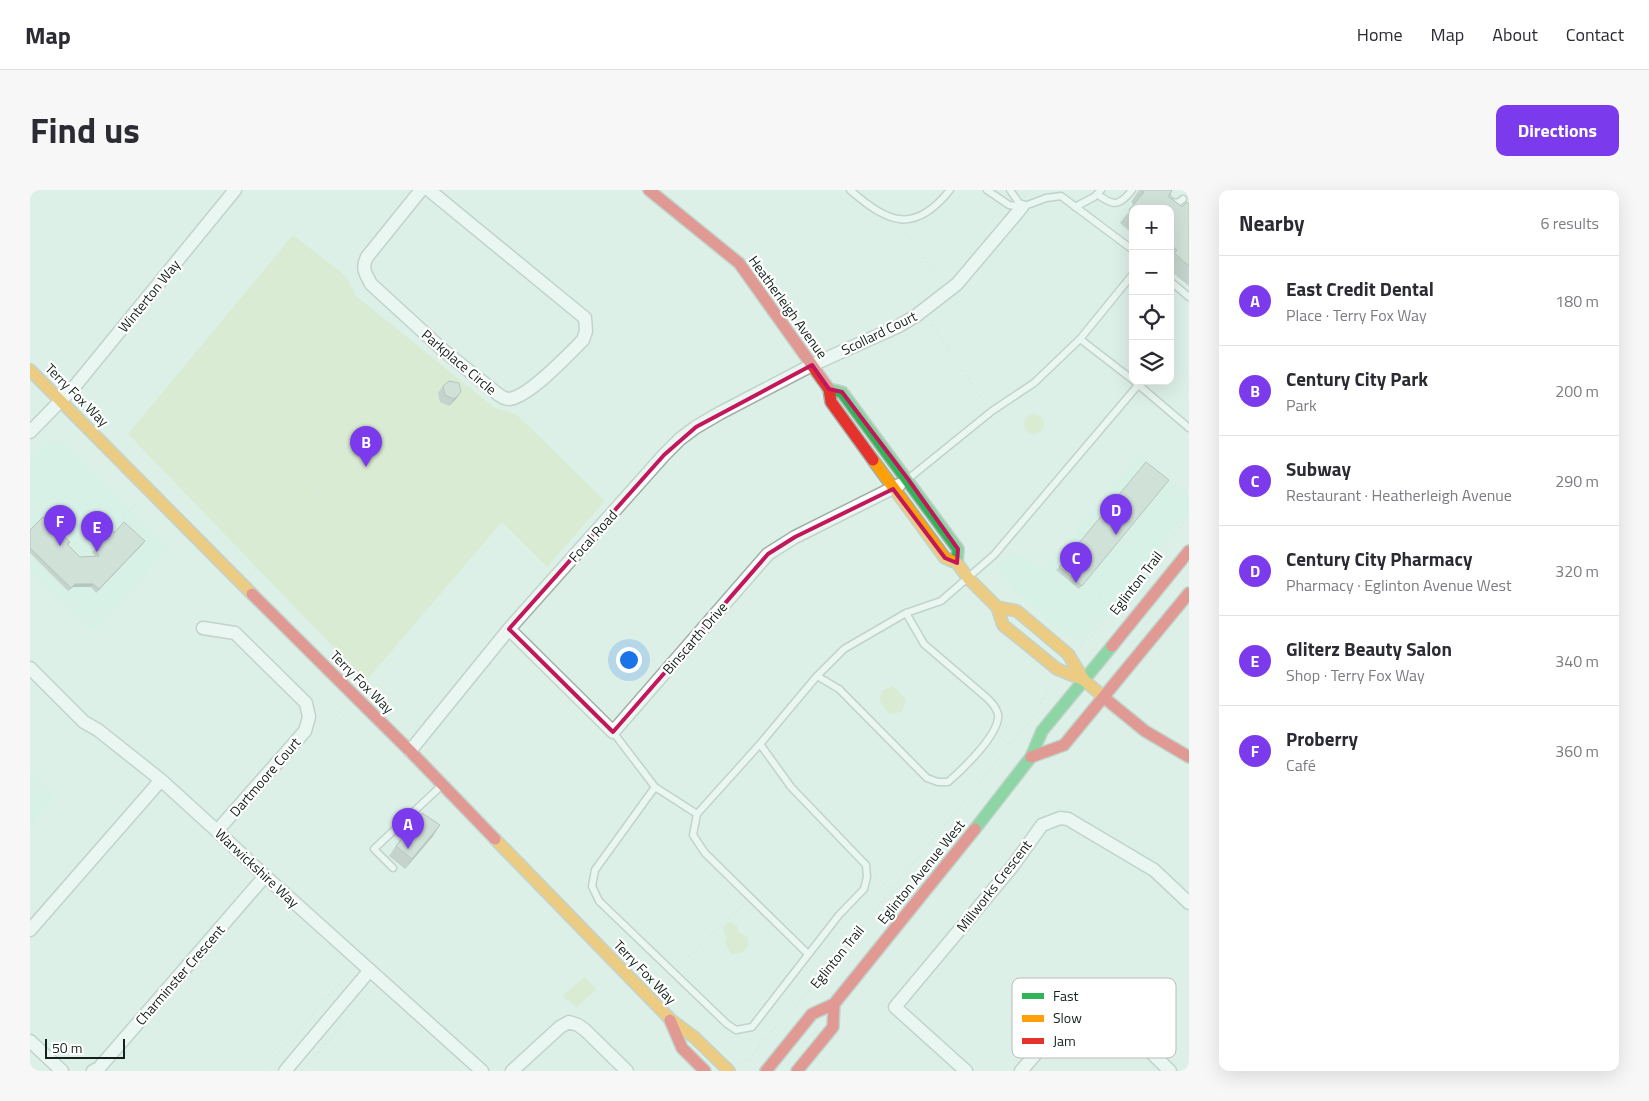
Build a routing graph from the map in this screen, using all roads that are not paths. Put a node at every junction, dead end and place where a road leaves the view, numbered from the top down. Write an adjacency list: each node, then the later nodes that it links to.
1 (235, 190): 26 (street, Winterton Way)
2 (421, 190): 3 (street, Parkplace Circle)
3 (429, 190)
4 (649, 190): 20 (street, Heatherleigh Avenue)
5 (850, 190): 6 (lane)
6 (950, 190)
7 (987, 190): 13 (lane)
8 (1010, 190): 13 (lane)
9 (1132, 190): 11 (lane)
10 (1166, 190): 12 (lane)
11 (1099, 192): 14 (lane)
12 (1183, 199)
13 (1022, 207): 14 (lane); 20 (street, Scollard Court)
14 (1075, 207): 15 (lane)
15 (1129, 247)
16 (1129, 279): 19 (lane)
17 (1174, 284): 18 (lane)
18 (1189, 297)
19 (1080, 339): 22 (lane); 29 (lane)
20 (812, 365): 25 (street, Heatherleigh Avenue); 38 (street, Focal Road)
21 (30, 370): 26 (street, Terry Fox Way)
22 (1129, 377)
23 (1133, 385): 33 (lane)
24 (1139, 385): 27 (lane)
25 (829, 389): 29 (street, Heatherleigh Avenue); 30 (street, Heatherleigh Avenue)
26 (62, 402): 28 (street, Winterton Way); 45 (street, Terry Fox Way)
27 (1189, 428)
28 (30, 432)
29 (908, 480): 30 (street, Binscarth Drive); 32 (street, Heatherleigh Avenue)
30 (893, 489): 32 (street, Heatherleigh Avenue); 43 (street, Binscarth Drive)
31 (1189, 551): 41 (street, Eglinton Avenue West)
32 (957, 563): 33 (street, Heatherleigh Avenue)
33 (968, 578): 35 (street, Heatherleigh Avenue); 36 (lane)
34 (1189, 593): 42 (street)
35 (996, 607): 41 (street, Heatherleigh Avenue); 41 (street)
36 (906, 614): 40 (lane); 40 (lane)
37 (203, 628): 52 (street, Dartmoore Court)
38 (510, 629): 43 (street); 45 (street, Focal Road)
39 (30, 668): 48 (street, Warwickshire Way)
40 (817, 676): 44 (lane)
41 (1084, 680): 42 (street); 46 (street, Eglinton Avenue West)
42 (1104, 697): 46 (street); 47 (street)
43 (613, 732): 50 (lane)
44 (760, 744): 51 (lane); 57 (lane)
45 (410, 751): 49 (street, Terry Fox Way)
46 (1031, 757): 59 (street, Eglinton Avenue West)
47 (1189, 758)
48 (161, 780): 52 (street, Warwickshire Way); 56 (street)
49 (442, 785): 53 (lane); 60 (street, Terry Fox Way)
50 (655, 787): 51 (lane); 57 (lane)
51 (696, 814): 57 (lane)
52 (218, 831): 54 (street, Warwickshire Way)
53 (393, 868)
54 (265, 876): 58 (street, Warwickshire Way); 65 (street, Charminster Crescent)
55 (1189, 902): 74 (street, Millworks Crescent)
56 (30, 930)
57 (808, 954)
58 (370, 970): 66 (street); 67 (street, Warwickshire Way)
59 (834, 1004): 72 (street, Eglinton Avenue West); 73 (street)
60 (670, 1020): 70 (street, Terry Fox Way); 71 (street, Terry Fox Way)
61 (30, 1040): 64 (street)
62 (1033, 1058): 75 (street)
63 (1157, 1058): 76 (street)
64 (62, 1071)
65 (93, 1071)
66 (285, 1071)
67 (482, 1071)
68 (512, 1071): 69 (street)
69 (627, 1071)
70 (705, 1071)
71 (729, 1071)
72 (766, 1071)
73 (797, 1071)
74 (966, 1071)
75 (1022, 1071)
76 (1170, 1071)

